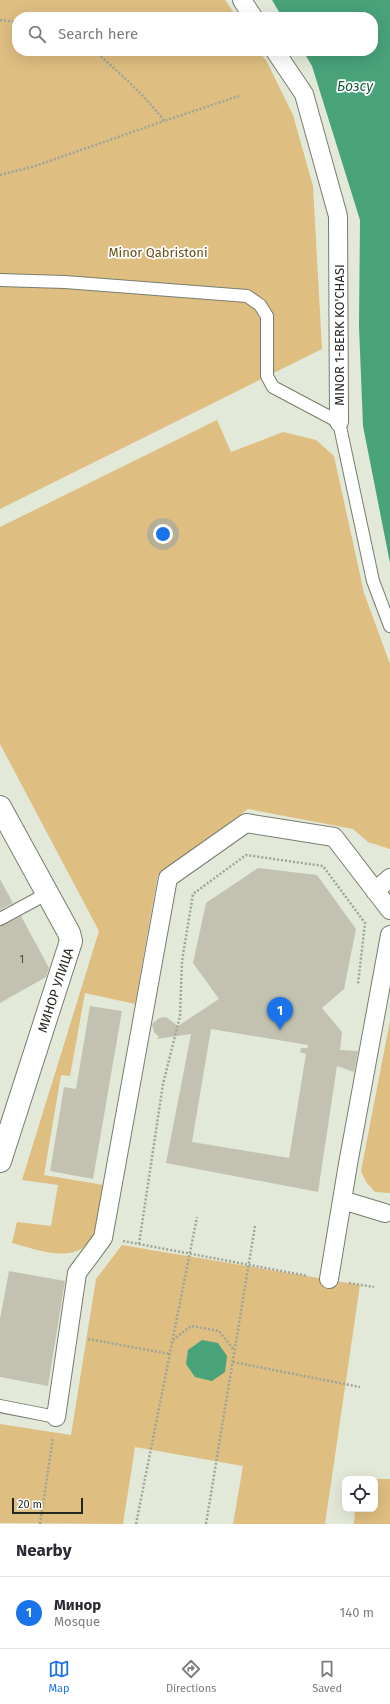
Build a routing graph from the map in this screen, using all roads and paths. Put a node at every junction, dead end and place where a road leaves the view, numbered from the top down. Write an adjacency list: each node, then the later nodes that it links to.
1 (242, 0): 2 (street)
2 (250, 12)
3 (0, 20): 4 (path)
4 (12, 21)
5 (100, 56): 8 (path)
6 (278, 56): 11 (street, MINOR 1-BERK KO'CHASI)
7 (239, 96): 8 (path)
8 (164, 121): 9 (path)
9 (0, 175)
10 (0, 280): 11 (lane)
11 (339, 422): 12 (lane, MINOR 1-BERK KO'CHASI)
12 (390, 626)
13 (0, 806): 16 (street, МИНОР УЛИЦА)
14 (390, 878): 15 (street)
15 (376, 891): 17 (street); 30 (street)
16 (48, 893): 18 (lane); 21 (street, МИНОР УЛИЦА)
17 (390, 910)
18 (0, 919)
19 (390, 935): 22 (street)
20 (357, 988): 26 (path)
21 (0, 1161)
22 (342, 1200): 23 (street); 28 (street)
23 (385, 1213)
24 (197, 1217): 26 (path)
25 (255, 1226): 27 (path)
26 (190, 1254): 27 (path); 31 (path)
27 (248, 1265): 28 (path); 32 (path)
28 (329, 1279): 29 (path)
29 (374, 1287)
30 (68, 1335): 33 (path); 37 (street)
31 (173, 1340): 32 (path); 33 (path)
32 (235, 1350): 34 (path)
33 (170, 1354): 39 (path)
34 (233, 1362): 35 (path); 40 (path)
35 (360, 1387)
36 (0, 1406): 37 (lane)
37 (56, 1417): 38 (path)
38 (40, 1524)
39 (136, 1524)
40 (206, 1524)

